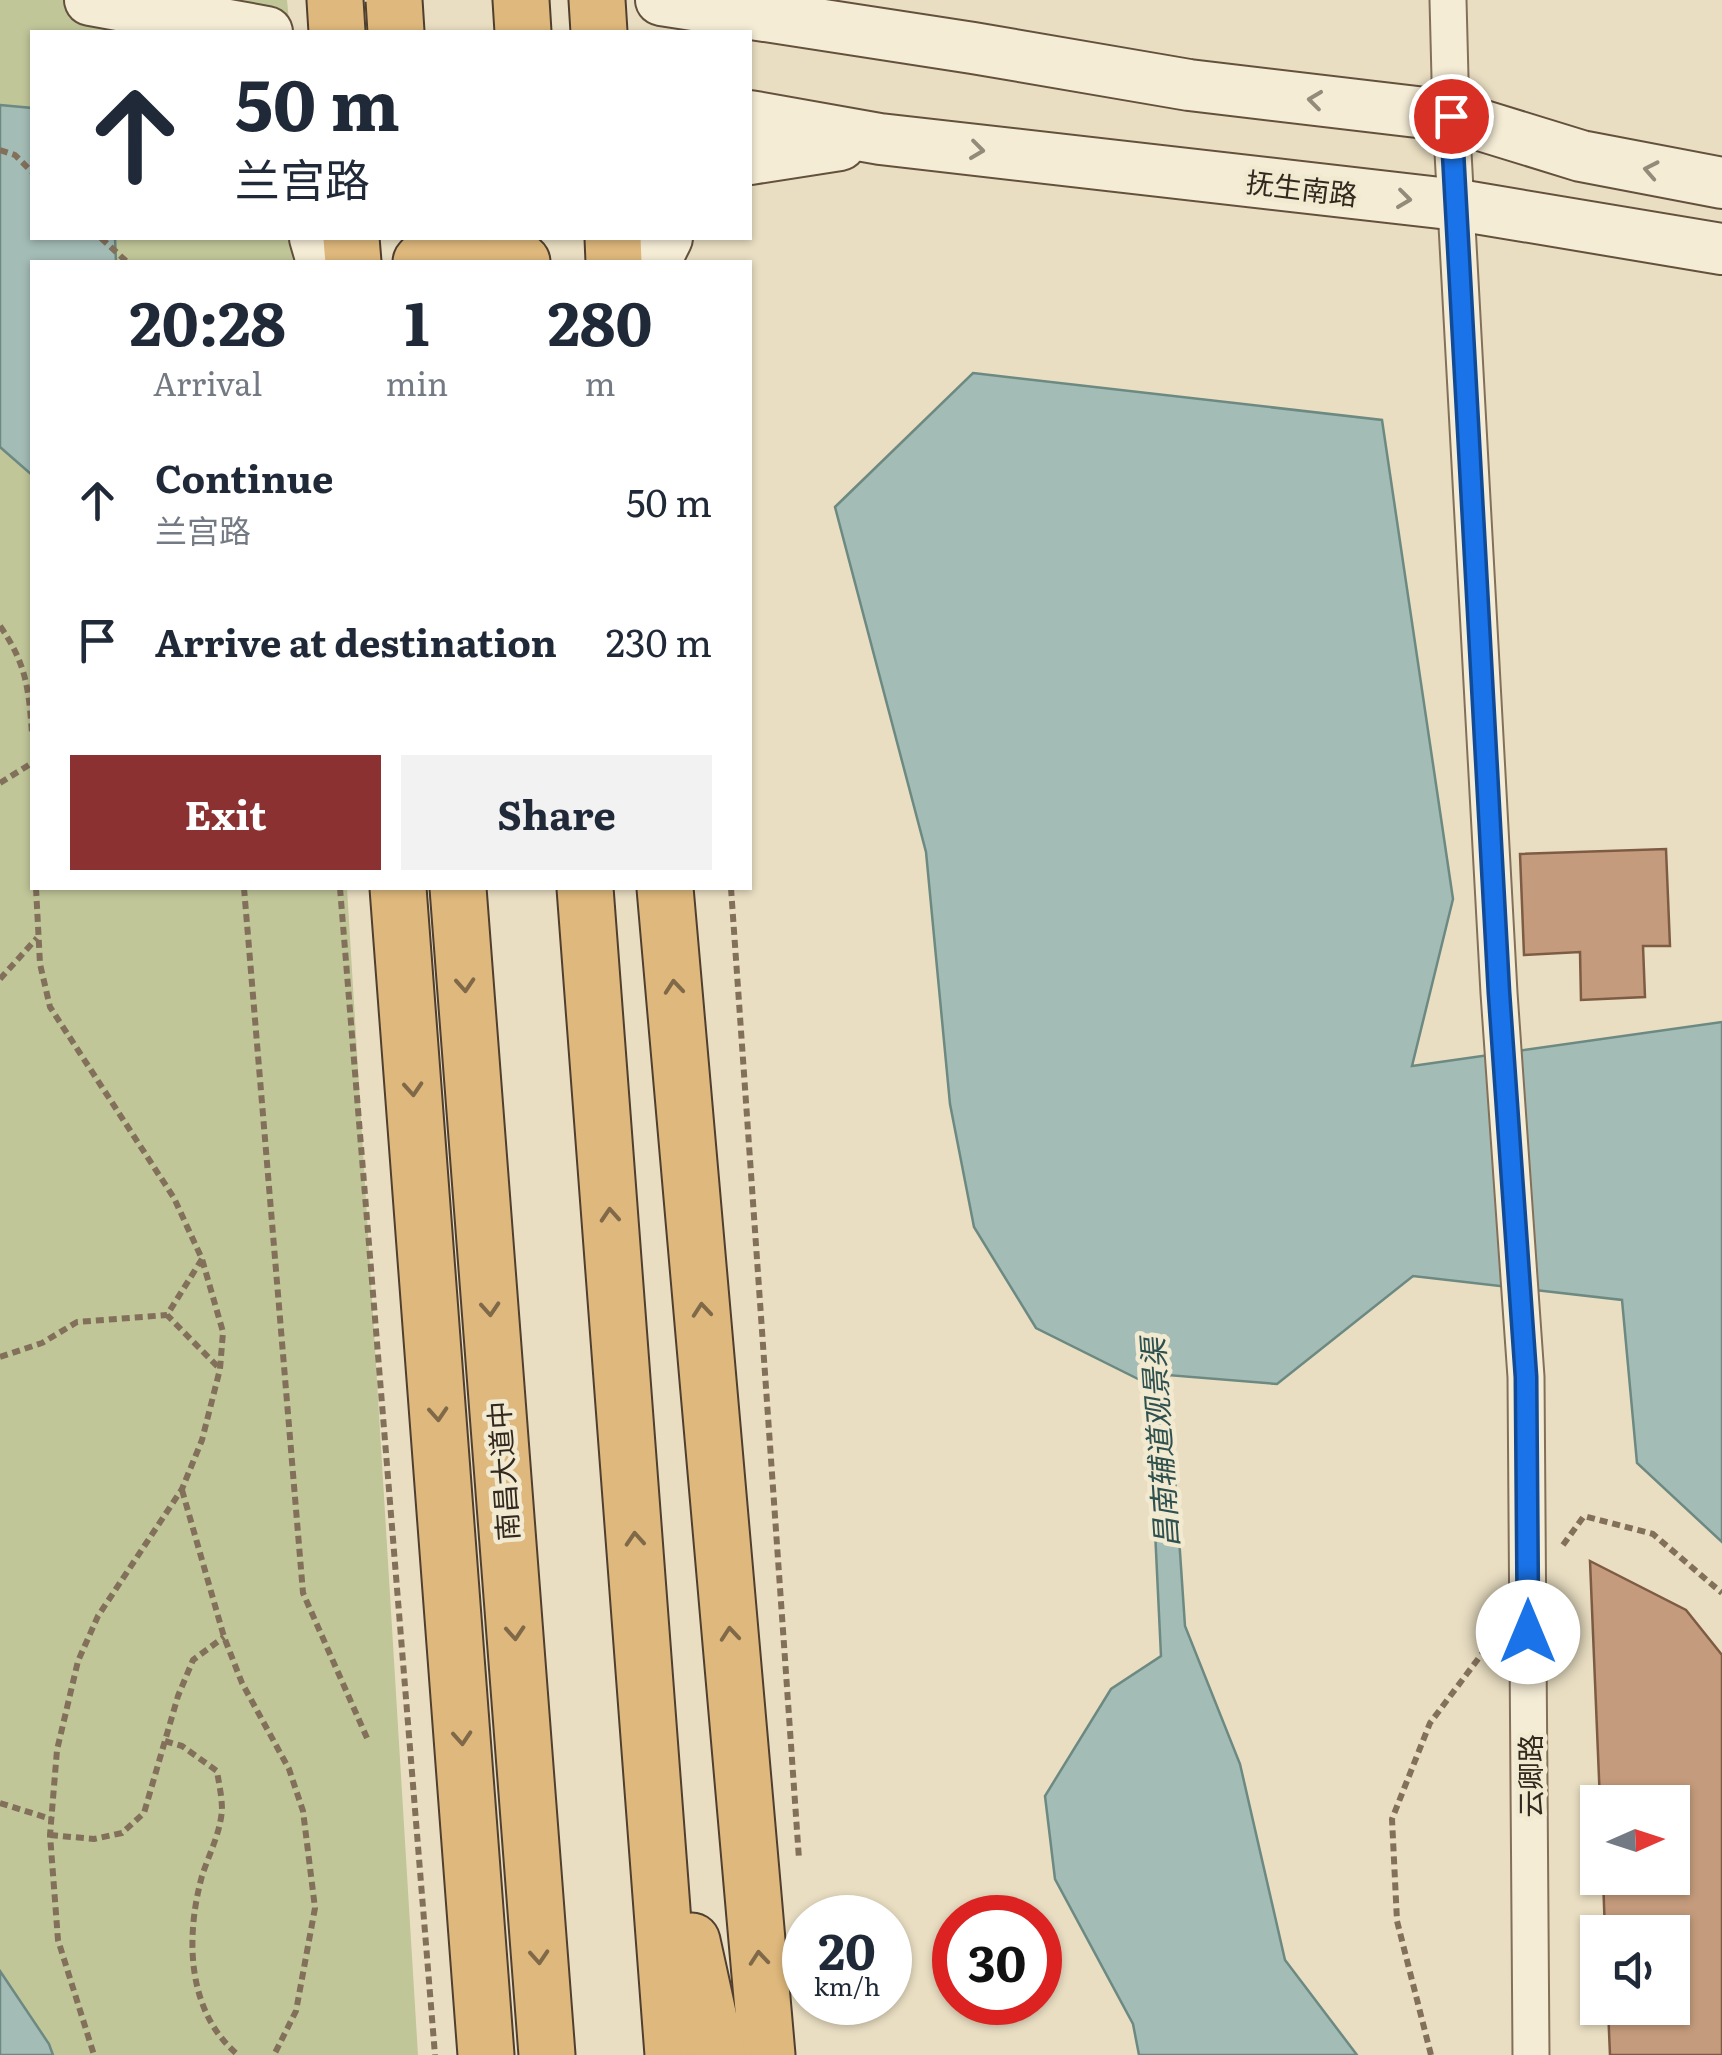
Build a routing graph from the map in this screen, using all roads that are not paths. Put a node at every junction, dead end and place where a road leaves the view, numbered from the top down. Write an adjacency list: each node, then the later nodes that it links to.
1 (56, 0): 10 (main road)
2 (90, 0): 11 (main road)
3 (334, 0): 12 (highway)
4 (394, 0): 13 (highway, bridge)
5 (521, 0): 14 (highway)
6 (597, 0): 15 (highway)
7 (661, 0): 16 (main road)
8 (841, 0): 16 (main road)
9 (1448, 0): 18 (street, 云卿路)
10 (113, 30)
11 (256, 30)
12 (337, 30)
13 (396, 30)
14 (523, 30)
15 (599, 30)
16 (974, 48): 18 (main road, one-way to 16)
17 (752, 116): 19 (main road)
18 (1451, 116): 21 (main road, one-way to 18); 22 (street, 云卿路)
19 (880, 139): 20 (main road); 22 (main road, 抚生南路, one-way to 22)
20 (752, 159)
21 (1722, 183)
22 (1458, 205): 25 (main road, 抚生南路); 38 (street, 云卿路)
23 (450, 240): 26 (highway)
24 (495, 240): 27 (highway)
25 (1722, 249)
26 (423, 260)
27 (520, 260)
28 (398, 890): 33 (highway, one-way to 33)
29 (458, 890): 34 (highway, 南昌大道中, one-way to 34)
30 (585, 890): 32 (highway, one-way to 30)
31 (666, 890): 37 (highway, one-way to 31)
32 (651, 1756): 35 (highway); 36 (highway)
33 (486, 2055)
34 (547, 2055)
35 (672, 2055)
36 (717, 2055)
37 (767, 2055)
38 (1531, 2055)

